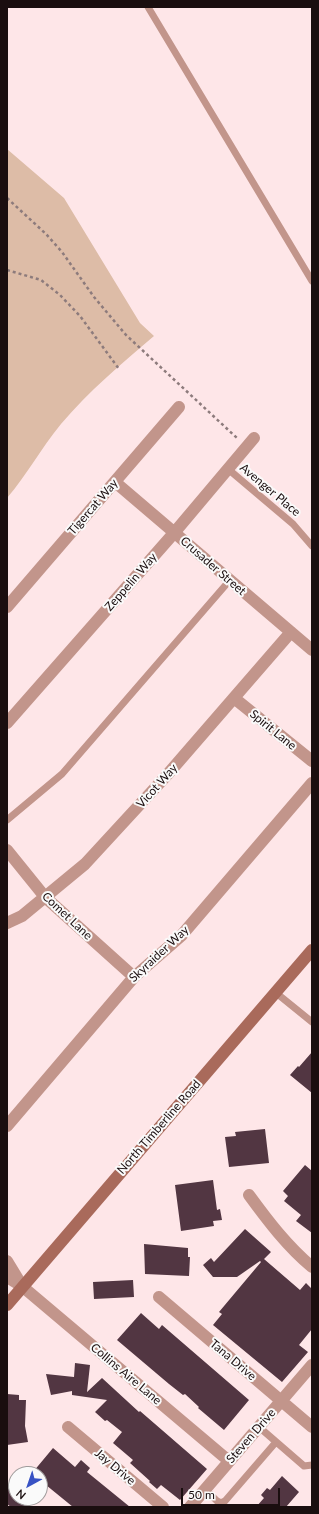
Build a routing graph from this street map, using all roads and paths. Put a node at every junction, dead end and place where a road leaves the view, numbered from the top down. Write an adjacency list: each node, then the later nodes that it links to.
1 (148, 7): 4 (lane)
2 (7, 198): 7 (path)
3 (7, 270): 5 (path)
4 (312, 281)
5 (119, 369)
6 (178, 407): 10 (street, Tigercat Way)
7 (237, 438)
8 (254, 438): 9 (street, Zeppelin Way)
9 (228, 469): 11 (street, Zeppelin Way); 12 (lane, Avenger Place)
10 (115, 482): 11 (street, Crusader Street); 14 (street, Tigercat Way)
11 (174, 533): 13 (street, Crusader Street); 18 (street, Zeppelin Way)
12 (312, 546)
13 (230, 580): 15 (street, Crusader Street); 21 (lane)
14 (7, 607)
15 (291, 632): 16 (street, Crusader Street); 17 (street, Vicot Way)
16 (312, 650)
17 (234, 698): 19 (street, Spirit Lane); 23 (street, Vicot Way)
18 (7, 723)
19 (312, 761)
20 (312, 783): 26 (street, Skyraider Way)
21 (7, 820)
22 (7, 850): 23 (street, Comet Lane)
23 (45, 897): 24 (street, Vicot Way); 26 (street, Comet Lane)
24 (7, 924)
25 (312, 950): 27 (main road, North Timberline Road)
26 (134, 977): 29 (street, Skyraider Way)
27 (275, 992): 28 (lane); 34 (main road, North Timberline Road)
28 (312, 1022)
29 (7, 1126)
30 (249, 1195): 32 (street)
31 (7, 1261): 34 (street)
32 (312, 1267)
33 (7, 1277): 34 (street)
34 (23, 1287): 36 (main road, North Timberline Road); 43 (street, Collins Aire Lane)
35 (159, 1297): 38 (street, Tana Drive)
36 (7, 1305)
37 (312, 1364): 38 (street, Steven Drive)
38 (281, 1401): 39 (street, Tana Drive); 41 (street, Steven Drive)
39 (309, 1425)
40 (68, 1427): 46 (street, Jay Drive)
41 (259, 1427): 42 (lane); 43 (street, Steven Drive)
42 (276, 1442): 44 (lane); 45 (lane)
43 (229, 1461): 45 (street, Steven Drive)
44 (312, 1465)
45 (205, 1489): 47 (street, Steven Drive)
46 (163, 1507)
47 (190, 1507)

